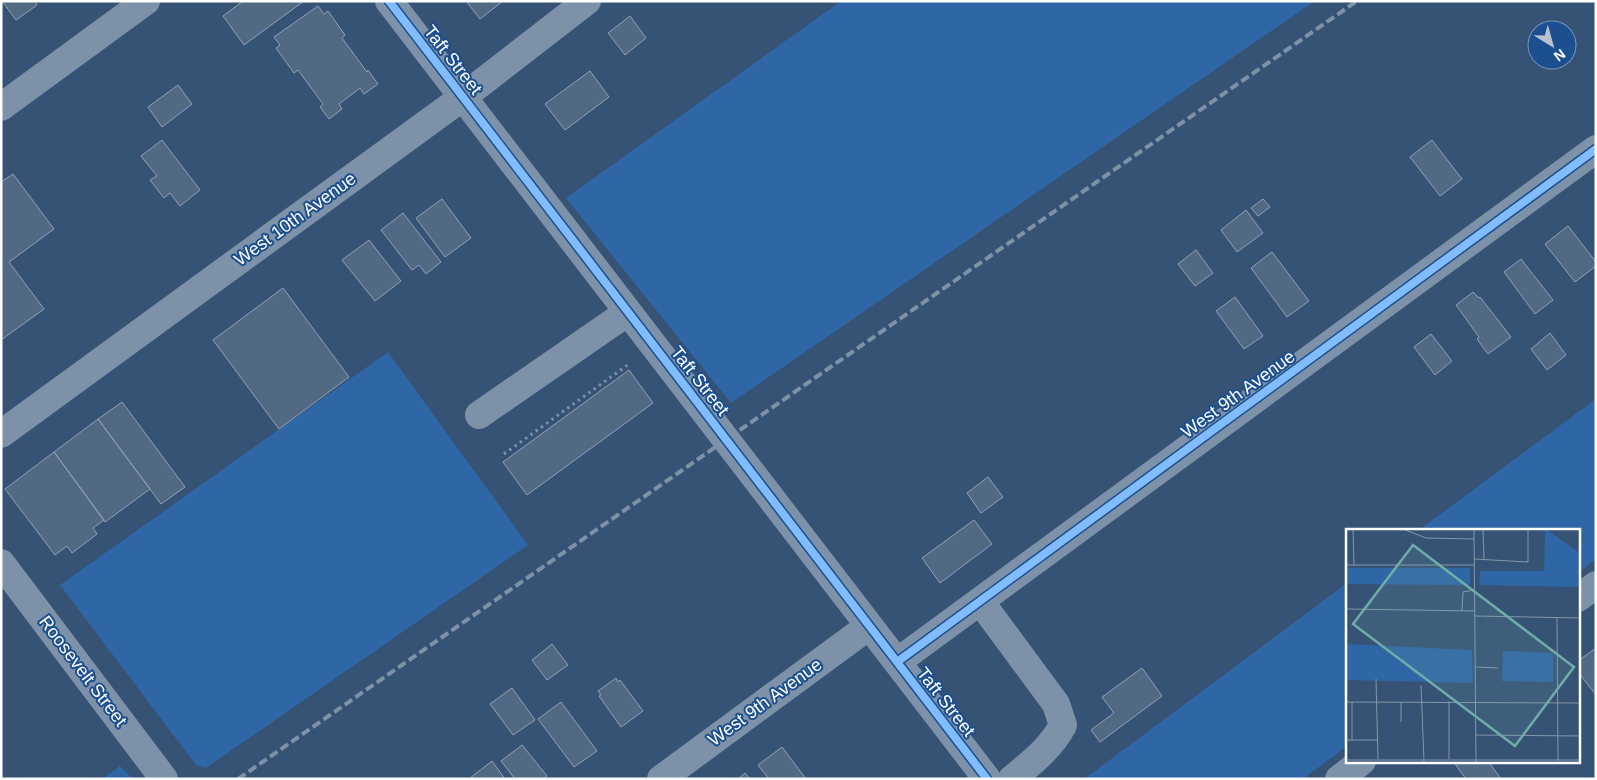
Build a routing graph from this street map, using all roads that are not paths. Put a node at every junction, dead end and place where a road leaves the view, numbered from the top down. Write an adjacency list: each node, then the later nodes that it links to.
1 (146, 1): 5 (street)
2 (389, 1): 4 (street, Taft Street)
3 (587, 1): 4 (street, West 10th Avenue)
4 (462, 97): 7 (street, Taft Street); 9 (street, West 10th Avenue)
5 (1, 107)
6 (1596, 149): 13 (street, West 9th Avenue)
7 (628, 312): 8 (street); 14 (street, Taft Street)
8 (479, 415)
9 (1, 434)
10 (1, 563): 17 (street, Roosevelt Street)
11 (1596, 585): 12 (street)
12 (1580, 597)
13 (980, 601): 15 (street, West 9th Avenue); 20 (street)
14 (869, 626): 15 (street, Taft Street); 18 (street, West 9th Avenue)
15 (897, 662): 19 (street, Taft Street)
16 (1361, 762): 21 (street)
17 (164, 779)
18 (661, 779)
19 (986, 779)
20 (1012, 779)
21 (1339, 779)

